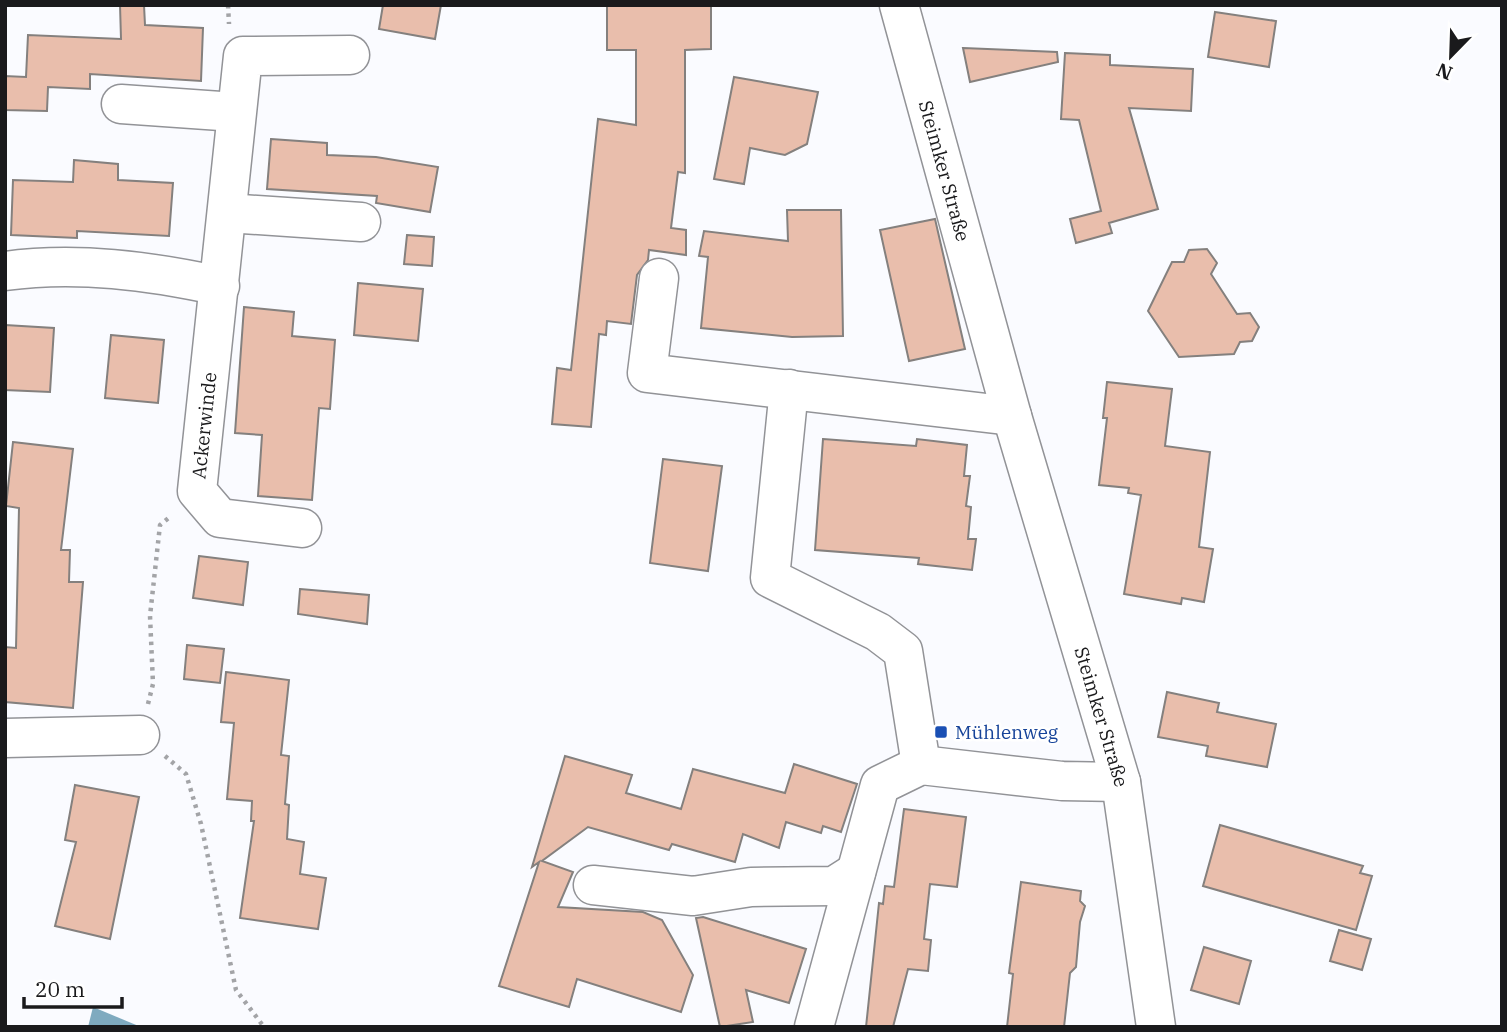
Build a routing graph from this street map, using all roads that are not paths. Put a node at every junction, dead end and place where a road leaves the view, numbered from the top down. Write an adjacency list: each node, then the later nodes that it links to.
1 (899, 5): 11 (street, Steimker Straße)
2 (350, 55): 4 (street, Ackerwinde)
3 (121, 104): 4 (street)
4 (234, 112): 5 (street, Ackerwinde)
5 (227, 213): 6 (street); 9 (street, Ackerwinde)
6 (361, 222)
7 (5, 271): 9 (street)
8 (659, 278): 10 (street)
9 (219, 286): 12 (street, Ackerwinde)
10 (789, 389): 11 (street); 15 (street)
11 (1012, 416): 16 (street, Steimker Straße)
12 (302, 528)
13 (140, 736): 14 (street)
14 (5, 738)
15 (921, 765): 16 (street); 17 (street)
16 (1121, 782): 20 (street, Steimker Straße)
17 (856, 872): 18 (street); 19 (street)
18 (593, 885)
19 (814, 1027)
20 (1156, 1027)

